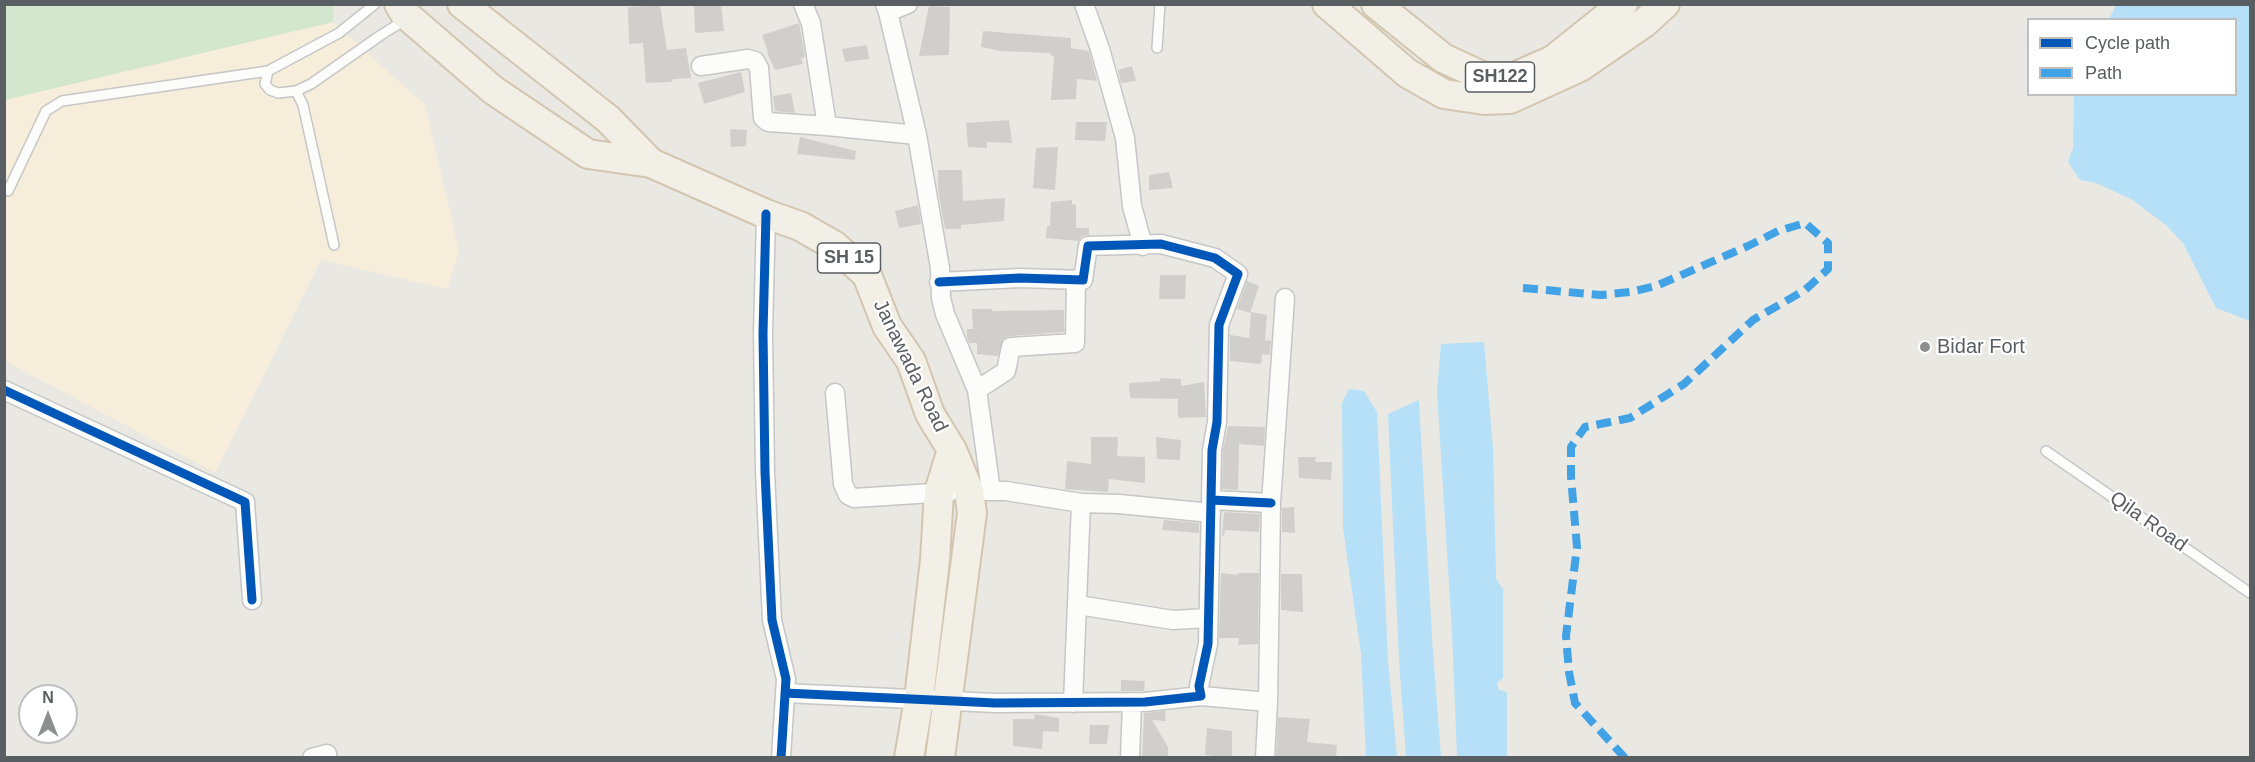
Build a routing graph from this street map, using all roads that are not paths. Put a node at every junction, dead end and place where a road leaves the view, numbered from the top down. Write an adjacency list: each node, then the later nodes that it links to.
1 (375, 4): 14 (lane)
2 (462, 4): 18 (main road, Janawada Road / SH 15)
3 (803, 4): 16 (street)
4 (908, 4): 9 (street)
5 (1084, 4): 22 (street)
6 (1160, 4): 12 (lane)
7 (1327, 4): 11 (main road)
8 (1376, 4): 11 (main road, SH122)
9 (886, 8): 17 (street)
10 (402, 9): 15 (lane); 18 (main road, Janawada Road / SH 15)
11 (1641, 9)
12 (1156, 48)
13 (701, 66): 16 (street)
14 (268, 71): 15 (lane); 19 (lane)
15 (296, 91): 21 (lane)
16 (827, 126): 17 (street)
17 (916, 135): 24 (street)
18 (651, 163): 20 (main road, Janawada Road / SH 15)
19 (8, 191)
20 (766, 214): 29 (main road, Janawada Road / SH 15); 40 (street)
21 (334, 245)
22 (1143, 246): 23 (street); 35 (street)
23 (1076, 279): 24 (street); 27 (street)
24 (939, 282): 27 (street)
25 (1285, 298): 34 (street)
26 (4, 390): 37 (street)
27 (977, 390): 31 (street)
28 (836, 393): 32 (street)
29 (952, 450): 31 (main road, Janawada Road / SH 15); 32 (main road, Janawada Road)
30 (2046, 452): 36 (lane, Qila Road)
31 (980, 491): 32 (street); 33 (street); 43 (main road, Janawada Road / SH 15)
32 (939, 492): 42 (main road, Janawada Road)
33 (1081, 502): 35 (street); 38 (street)
34 (1271, 503): 35 (street); 45 (street)
35 (1211, 507): 39 (street)
36 (2250, 593)
37 (252, 600)
38 (1078, 606): 39 (street); 46 (street)
39 (1208, 618): 41 (street)
40 (785, 693): 42 (street); 47 (street)
41 (1201, 696): 44 (street); 45 (street)
42 (919, 699): 43 (street); 48 (main road, Janawada Road)
43 (948, 700): 46 (street); 49 (main road, Janawada Road / SH 15)
44 (1132, 702): 46 (street); 50 (street)
45 (1268, 702): 51 (street)
46 (1073, 703)
47 (781, 758)
48 (909, 758)
49 (940, 758)
50 (1130, 758)
51 (1265, 758)

